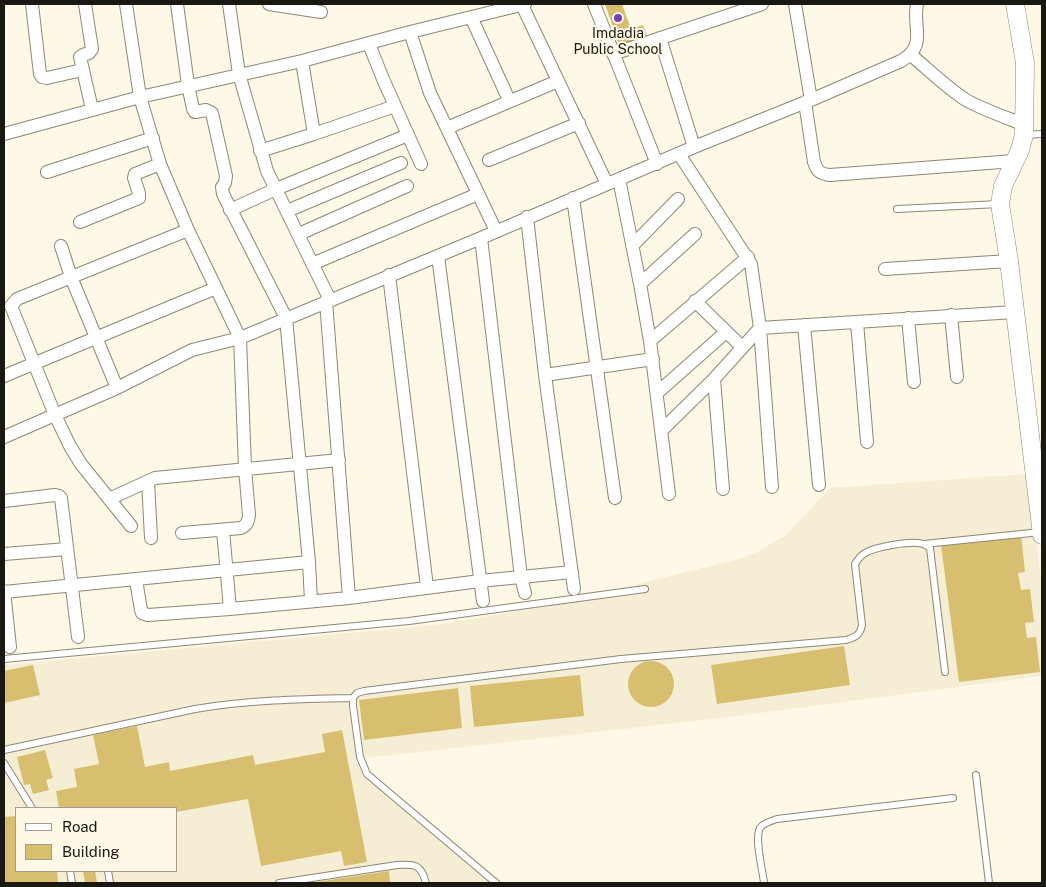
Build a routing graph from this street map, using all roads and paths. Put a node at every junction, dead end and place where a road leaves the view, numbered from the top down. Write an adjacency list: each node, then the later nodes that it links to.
1 (32, 4): 22 (street)
2 (85, 4): 22 (street)
3 (126, 4): 26 (street)
4 (177, 4): 25 (street)
5 (228, 4): 23 (street)
6 (269, 4): 14 (street)
7 (523, 4): 15 (street); 24 (street)
8 (594, 4): 19 (street)
9 (762, 4): 13 (street)
10 (795, 4): 28 (street)
11 (917, 4): 20 (street)
12 (1015, 4): 33 (street)
13 (732, 8): 17 (street)
14 (321, 12)
15 (471, 17): 16 (street); 27 (street)
16 (410, 32): 18 (street); 32 (street)
17 (660, 38): 19 (street); 39 (street)
18 (369, 44): 21 (street); 29 (street)
19 (613, 54): 47 (street)
20 (911, 55): 28 (street); 33 (street)
21 (302, 61): 23 (street); 35 (street)
22 (82, 70): 30 (street)
23 (239, 74): 25 (street); 40 (street)
24 (558, 81): 27 (street); 31 (street)
25 (188, 85): 26 (street); 57 (street)
26 (140, 97): 30 (street); 38 (street)
27 (509, 100): 32 (street)
28 (808, 101): 39 (street); 43 (street)
29 (395, 106): 35 (street); 37 (street)
30 (92, 109): 34 (street)
31 (579, 123): 42 (street); 49 (street)
32 (447, 128): 52 (street)
33 (1024, 130): 36 (lane); 43 (street)
34 (4, 134)
35 (314, 134): 40 (street)
36 (1042, 134)
37 (408, 135): 46 (street); 51 (street)
38 (153, 138): 45 (street); 48 (street)
39 (694, 146): 41 (street)
40 (260, 151): 51 (street)
41 (679, 154): 47 (street); 69 (street)
42 (489, 160)
43 (1014, 160): 55 (street)
44 (401, 163): 58 (street)
45 (160, 164): 60 (street); 61 (street)
46 (420, 164)
47 (657, 164): 49 (street)
48 (47, 172)
49 (613, 181): 53 (street); 67 (street)
50 (407, 186): 63 (street)
51 (276, 189): 57 (street); 58 (street)
52 (478, 194): 62 (street); 71 (street)
53 (573, 198): 59 (street); 93 (street)
54 (678, 199): 67 (street)
55 (1000, 204): 56 (lane); 70 (street)
56 (897, 209)
57 (230, 210): 81 (street)
58 (287, 211): 63 (street)
59 (527, 217): 62 (street); 94 (street)
60 (80, 222)
61 (188, 230): 74 (street); 76 (street)
62 (496, 231): 65 (street)
63 (299, 234): 71 (street)
64 (695, 234): 75 (street)
65 (481, 238): 68 (street); 127 (street)
66 (61, 246): 74 (street)
67 (632, 246): 75 (street)
68 (438, 256): 73 (street); 129 (street)
69 (748, 258): 78 (street); 85 (street)
70 (1009, 261): 72 (street); 79 (street)
71 (312, 264): 77 (street)
72 (885, 269)
73 (389, 275): 77 (street); 131 (street)
74 (71, 277): 87 (street); 92 (street)
75 (640, 284): 89 (street)
76 (216, 288): 87 (street); 88 (street)
77 (328, 300): 81 (street); 105 (street)
78 (695, 301): 86 (street); 89 (street)
79 (1015, 312): 80 (street); 119 (street)
80 (951, 315): 82 (street); 96 (street)
81 (286, 318): 88 (street); 106 (street)
82 (908, 318): 83 (street); 98 (street)
83 (857, 322): 84 (street); 104 (street)
84 (804, 326): 85 (street); 109 (street)
85 (760, 328): 90 (street); 110 (street)
86 (726, 332): 90 (street); 100 (street)
87 (96, 337): 92 (street); 99 (street)
88 (240, 338): 99 (street); 107 (street)
89 (650, 341): 91 (street)
90 (742, 347): 97 (street)
91 (653, 359): 93 (street); 100 (street)
92 (33, 363): 95 (street); 101 (street)
93 (596, 367): 94 (street); 113 (street)
94 (545, 375): 126 (street)
95 (4, 376)
96 (957, 377)
97 (714, 379): 102 (street); 111 (street)
98 (914, 382)
99 (117, 388): 101 (street)
100 (656, 393): 102 (street)
101 (55, 415): 103 (street); 114 (street)
102 (661, 431): 112 (street)
103 (4, 435)
104 (867, 442)
105 (339, 460): 106 (street); 136 (street)
106 (300, 464): 107 (street); 124 (street)
107 (245, 468): 108 (street); 117 (street)
108 (148, 482): 114 (street); 120 (street)
109 (819, 485)
110 (772, 487)
111 (723, 489)
112 (669, 494)
113 (615, 498)
114 (109, 499): 116 (street)
115 (4, 501): 122 (street)
116 (131, 526)
117 (223, 530): 118 (street); 125 (street)
118 (182, 533)
119 (1042, 534): 121 (lane)
120 (151, 538)
121 (924, 544): 143 (lane); 144 (lane)
122 (68, 549): 123 (street); 130 (street)
123 (4, 554)
124 (309, 562): 125 (street); 138 (street)
125 (228, 570): 128 (street); 139 (street)
126 (572, 572): 127 (street); 132 (street)
127 (521, 577): 129 (street); 135 (street)
128 (136, 580): 130 (street); 139 (street)
129 (480, 581): 131 (street); 137 (street)
130 (72, 586): 134 (street); 140 (street)
131 (428, 587): 136 (street)
132 (574, 589)
133 (645, 589): 142 (lane)
134 (4, 592): 141 (street)
135 (525, 593)
136 (349, 598): 138 (street)
137 (482, 601)
138 (311, 602): 139 (street)
139 (230, 609)
140 (78, 636)
141 (10, 646)
142 (4, 659)
143 (946, 672)
144 (353, 698): 145 (lane); 152 (lane)
145 (4, 750)
146 (4, 763): 149 (lane)
147 (976, 775): 154 (lane)
148 (953, 798): 153 (lane)
149 (31, 807)
150 (279, 883): 151 (lane)
151 (426, 883)
152 (496, 883)
153 (764, 883)
154 (989, 883)

